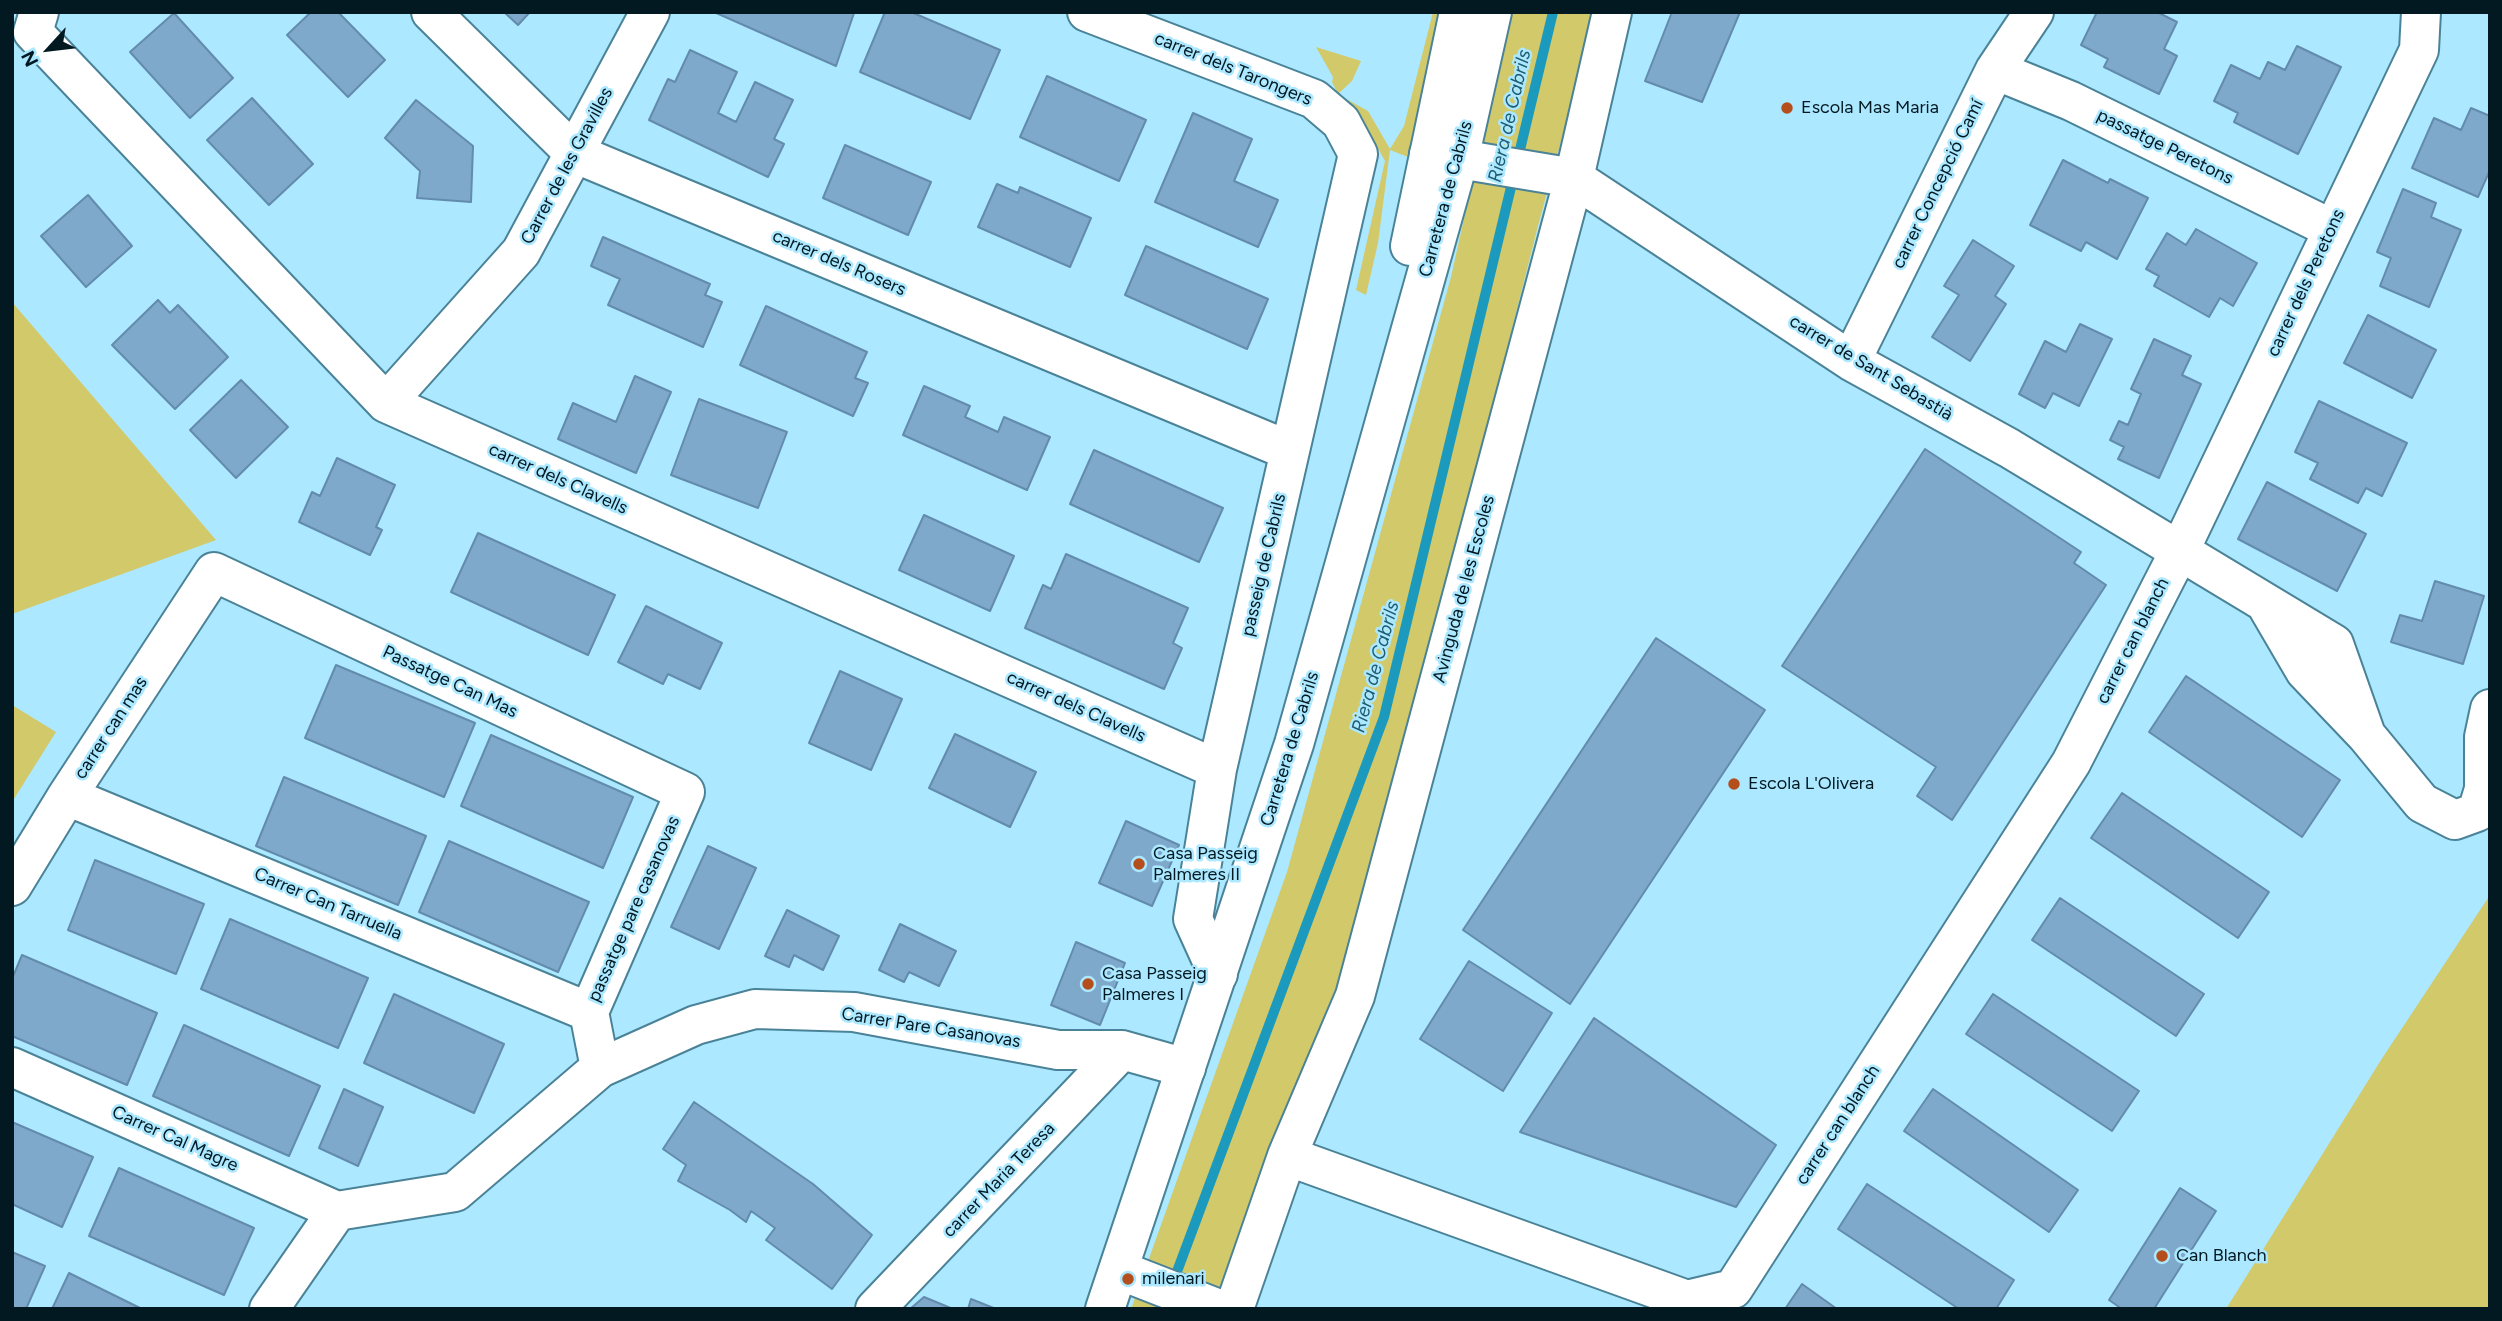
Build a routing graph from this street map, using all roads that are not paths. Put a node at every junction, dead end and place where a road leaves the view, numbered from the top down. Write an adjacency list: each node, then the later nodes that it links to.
1 (39, 12): 17 (street, carrer dels Clavells)
2 (430, 12): 11 (street, carrer dels Rosers)
3 (650, 12): 11 (street, Carrer de les Gravilles)
4 (1087, 12): 12 (street, carrer dels Tarongers)
5 (1459, 12): 13 (street, Carretera de Cabrils)
6 (1492, 12): 13 (street, Carretera de Cabrils)
7 (1612, 12): 14 (street, Avinguda de les Escoles)
8 (2034, 12): 10 (street, carrer Concepció Camí)
9 (2421, 12): 15 (street, carrer dels Peretons)
10 (1995, 70): 15 (street, passatge Peretons); 16 (street, carrer Concepció Camí)
11 (574, 153): 17 (street, Carrer de les Gravilles); 18 (street, carrer dels Rosers)
12 (1358, 154): 18 (street, passeig de Cabrils)
13 (1453, 158): 14 (street, carrer de Sant Sebastià); 26 (street, Carretera de Cabrils)
14 (1563, 176): 16 (street, carrer de Sant Sebastià); 32 (street, Avinguda de les Escoles)
15 (2332, 229): 19 (street, carrer dels Peretons)
16 (1851, 360): 19 (street, carrer de Sant Sebastià)
17 (386, 403): 22 (street, carrer dels Clavells)
18 (1290, 451): 22 (street, passeig de Cabrils)
19 (2179, 552): 21 (street, carrer de Sant Sebastià); 32 (street, carrer can blanch)
20 (214, 572): 23 (street, Passatge Can Mas); 24 (street, carrer can mas)
21 (2490, 709)
22 (1217, 769): 26 (street, passeig de Cabrils)
23 (685, 792): 27 (street, passatge pare casanovas)
24 (67, 796): 25 (street, carrer can mas); 27 (street, Carrer Can Tarruella)
25 (12, 886)
26 (1218, 974): 31 (street, Carretera de Cabrils)
27 (589, 1012): 30 (street, passatge pare casanovas)
28 (1122, 1050): 30 (street, Carrer Pare Casanovas); 31 (street, Carrer Pare Casanovas); 37 (street, carrer Maria Teresa)
29 (12, 1067): 33 (street, Carrer Cal Magre)
30 (600, 1068): 33 (street)
31 (1186, 1068): 34 (street, Carretera de Cabrils)
32 (1287, 1156): 35 (street, Avinguda de les Escoles)
33 (337, 1211): 36 (street)
34 (1128, 1274): 35 (street); 38 (street, Carretera de Cabrils)
35 (1222, 1308)
36 (269, 1309)
37 (875, 1309)
38 (1105, 1309)

